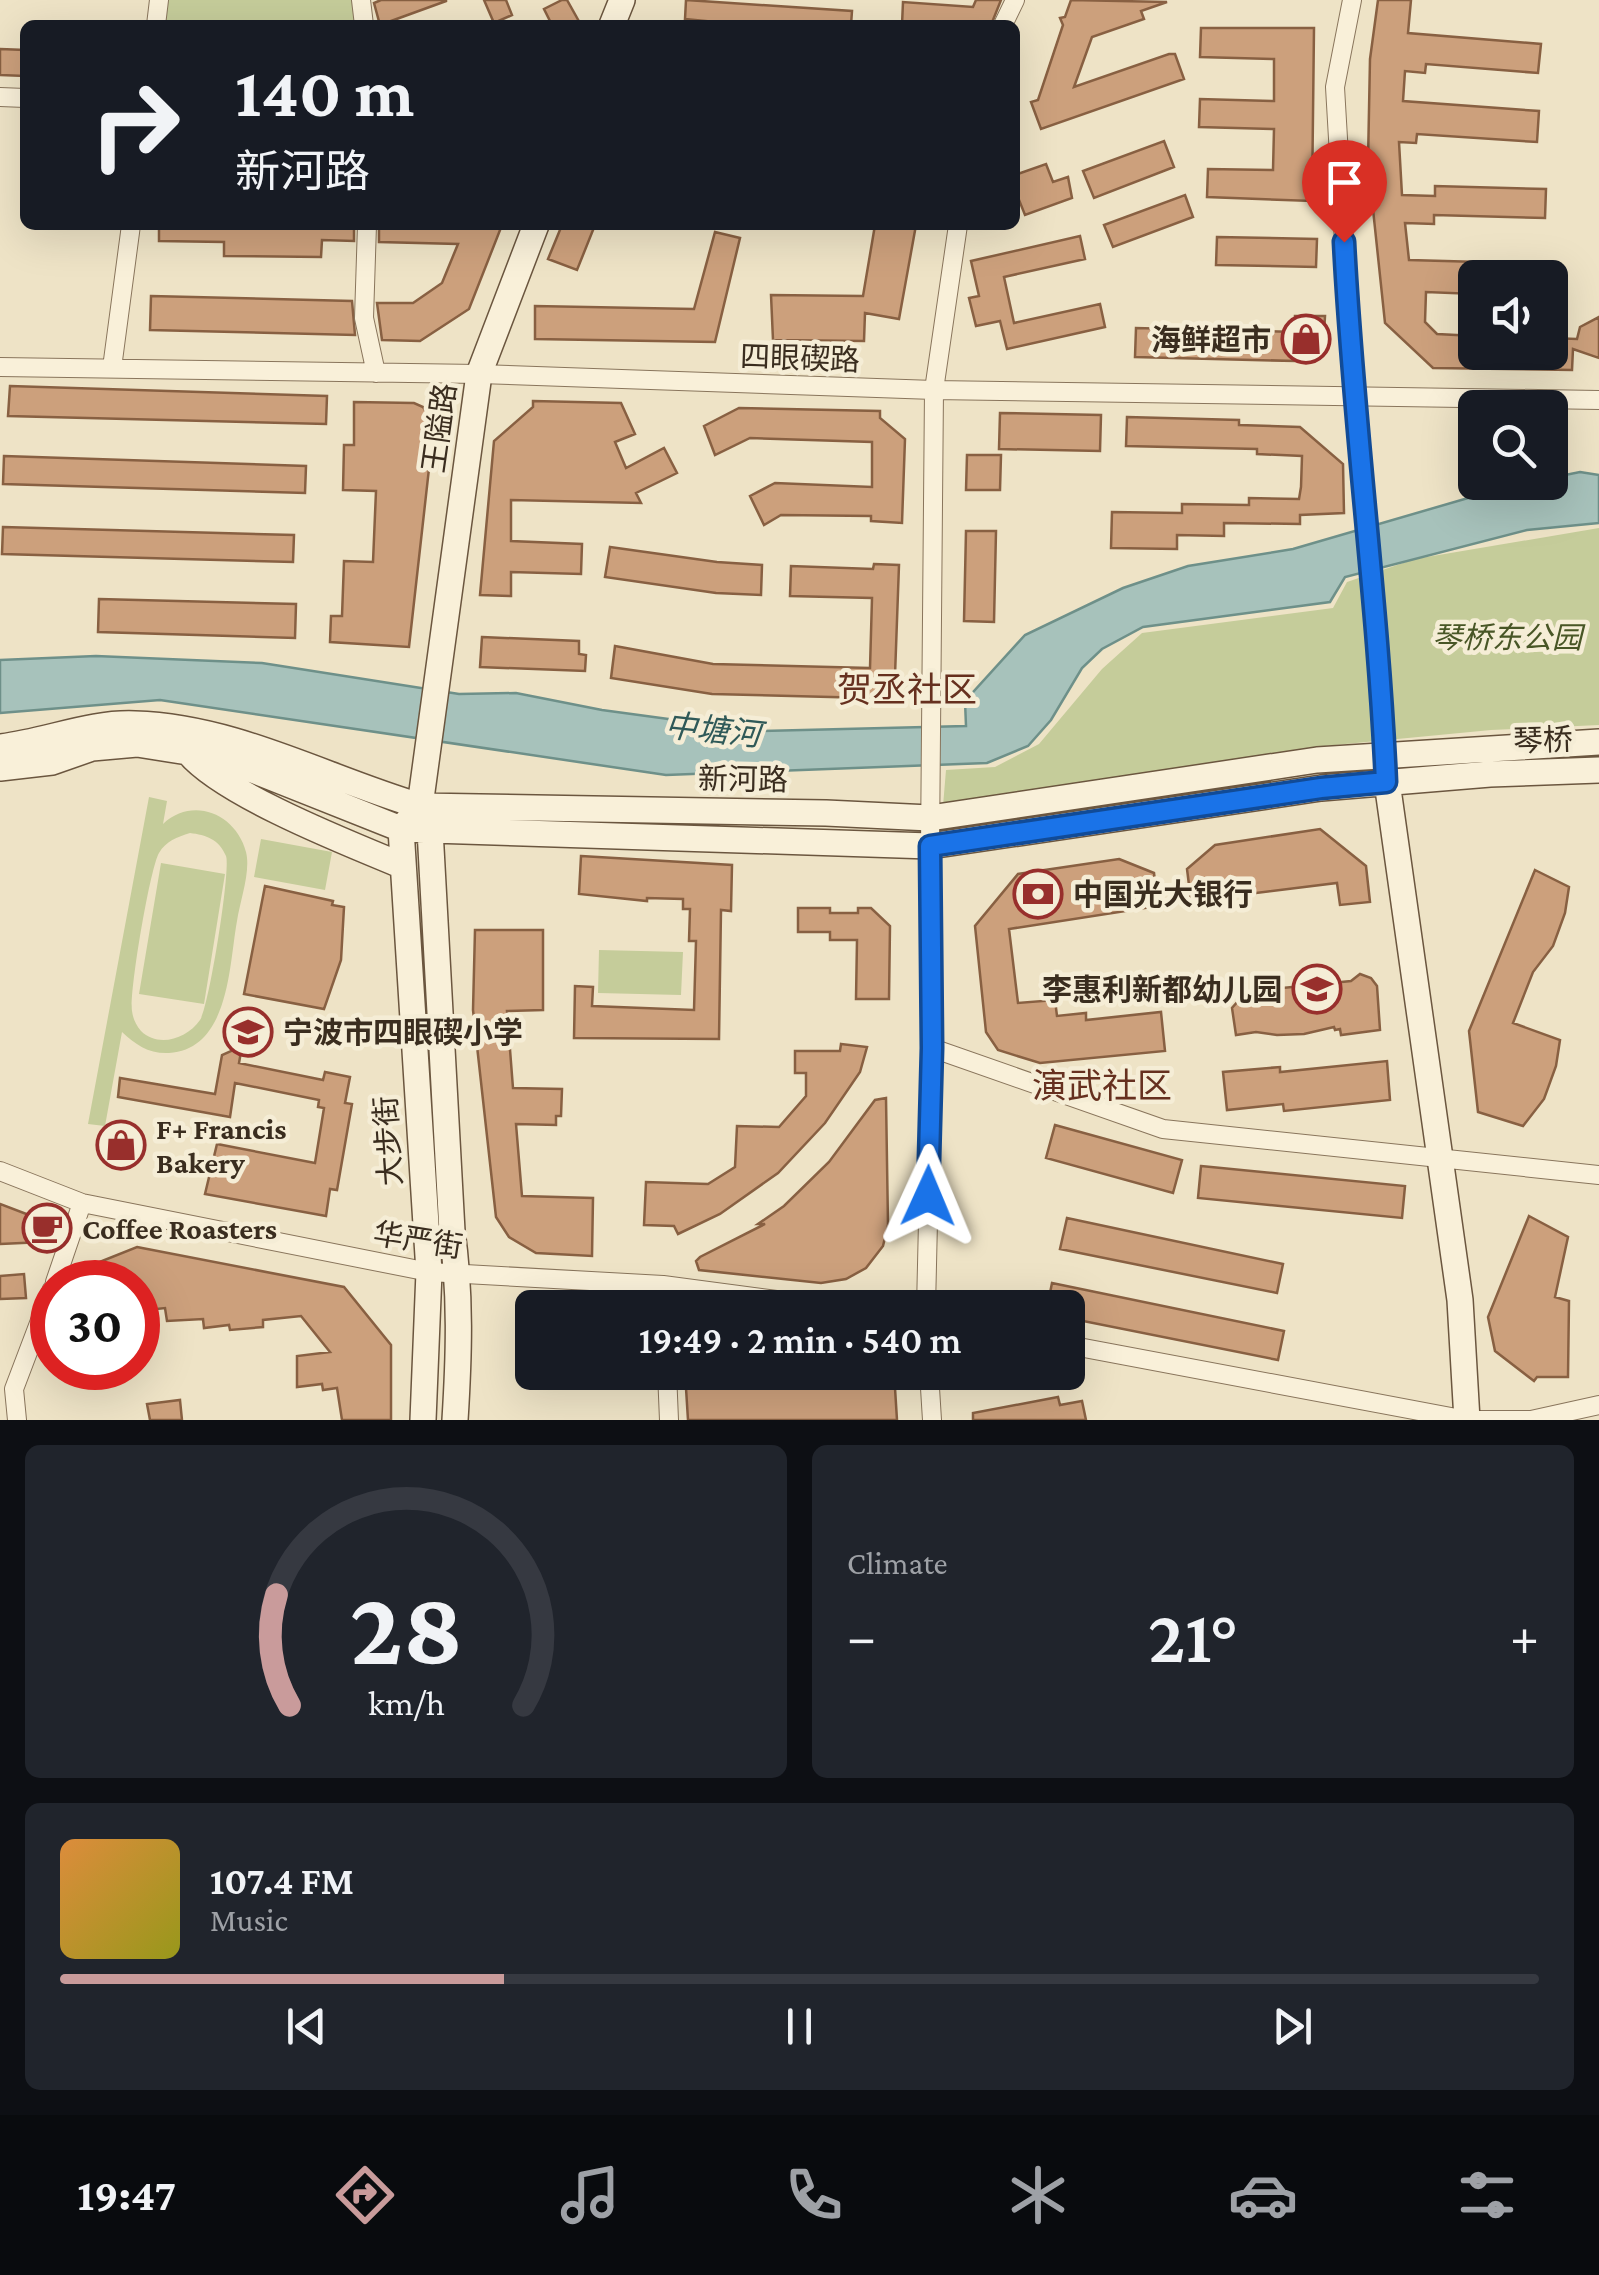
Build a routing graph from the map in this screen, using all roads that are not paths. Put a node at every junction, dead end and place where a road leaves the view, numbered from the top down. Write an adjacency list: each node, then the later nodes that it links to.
1 (1352, 0): 11 (street)
2 (130, 230): 7 (street)
3 (367, 230): 8 (street)
4 (534, 230): 9 (main road, 王隘路)
5 (957, 230): 10 (street)
6 (0, 367): 7 (street, 四眼碶路)
7 (112, 368): 8 (street, 四眼碶路)
8 (376, 372): 9 (street, 四眼碶路)
9 (479, 374): 10 (street, 四眼碶路); 22 (main road, 王隘路)
10 (934, 390): 11 (street, 四眼碶路); 23 (street)
11 (1353, 396): 12 (street, 四眼碶路); 17 (street)
12 (1599, 400)
13 (1599, 742): 15 (main road, 琴桥)
14 (0, 747): 22 (main road, 新河路)
15 (1495, 747): 17 (main road, 新河路)
16 (187, 752): 18 (main road); 24 (main road); 26 (main road)
17 (1385, 755): 21 (street); 23 (main road, 新河路)
18 (0, 768)
19 (1599, 770): 20 (main road, 琴桥)
20 (1490, 774): 21 (main road, 新河路)
21 (1386, 782): 25 (main road, 新河路); 28 (main road)
22 (425, 818): 23 (main road, 新河路); 24 (main road); 25 (main road, 新河路); 34 (main road, 大步街)
23 (930, 818): 25 (street)
24 (401, 829): 26 (main road, 大步街)
25 (930, 846): 27 (street)
26 (404, 866): 33 (main road, 大步街)
27 (932, 1048): 28 (street); 38 (street)
28 (1441, 1160): 30 (street); 50 (main road)
29 (0, 1171): 31 (street, 华严街)
30 (1599, 1176)
31 (82, 1202): 32 (street); 33 (street, 华严街)
32 (63, 1260)
33 (429, 1272): 34 (street, 华严街); 46 (main road, 大步街)
34 (458, 1275): 35 (street, 华严街); 47 (main road, 大步街)
35 (662, 1285): 36 (street); 37 (street, 华严街)
36 (662, 1290)
37 (700, 1290)
38 (926, 1290)
39 (30, 1339): 41 (street)
40 (1085, 1348): 50 (street)
41 (7, 1390): 45 (street)
42 (668, 1390): 48 (street)
43 (930, 1390): 49 (street)
44 (1599, 1406): 50 (street)
45 (17, 1420)
46 (422, 1420)
47 (456, 1420)
48 (670, 1420)
49 (932, 1420)
50 (1467, 1420)

